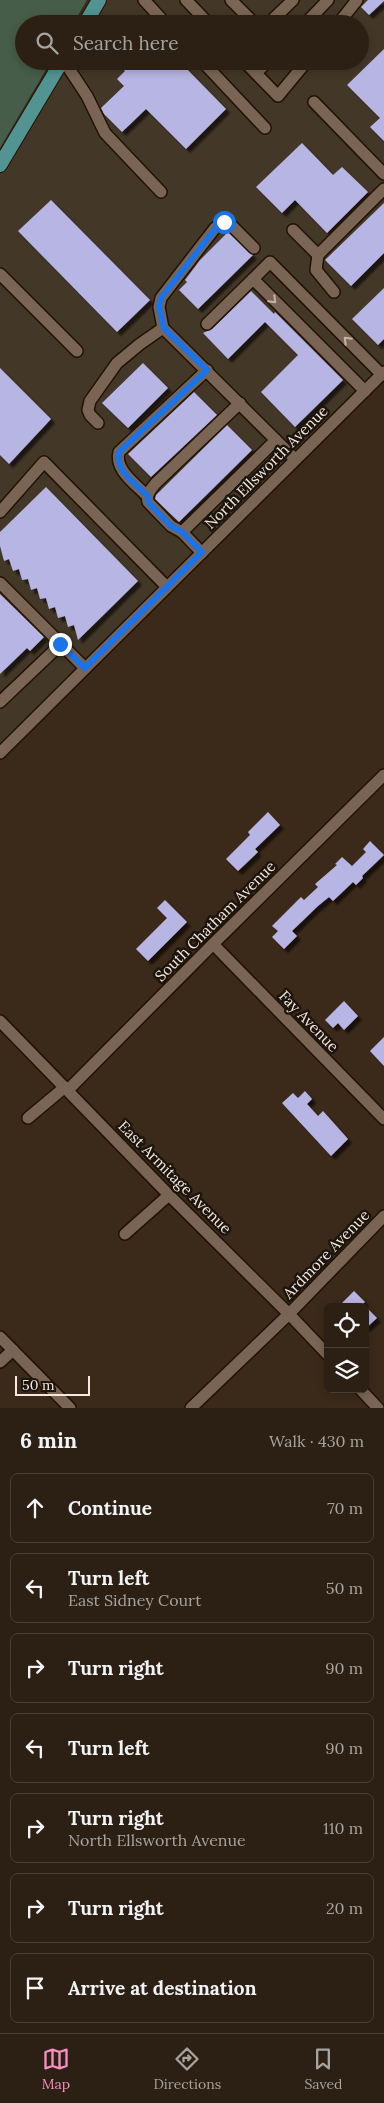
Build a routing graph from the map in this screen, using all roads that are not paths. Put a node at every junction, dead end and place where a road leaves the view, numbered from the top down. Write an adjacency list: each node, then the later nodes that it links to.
1 (99, 0): 8 (main road)
2 (144, 0): 9 (street)
3 (186, 0): 10 (street)
4 (231, 0): 11 (street)
5 (293, 0): 12 (street)
6 (328, 0): 13 (street)
7 (357, 0): 14 (street)
8 (90, 15)
9 (158, 15)
10 (200, 15)
11 (246, 15)
12 (277, 15)
13 (314, 15)
14 (345, 15)
15 (58, 70): 24 (main road)
16 (69, 70): 27 (street)
17 (210, 70): 23 (street)
18 (253, 70): 21 (street)
19 (259, 70): 21 (street)
20 (300, 70): 21 (street)
21 (256, 73)
22 (314, 102): 25 (street)
23 (265, 128)
24 (0, 165)
25 (384, 174)
26 (384, 189): 30 (street)
27 (161, 192)
28 (293, 230): 30 (street)
29 (254, 248): 35 (street)
30 (318, 255): 33 (street)
31 (0, 274): 36 (street)
32 (253, 279): 34 (street); 38 (street, one-way to 32); 39 (street, one-way to 39)
33 (334, 292)
34 (207, 324)
35 (164, 328): 37 (street); 41 (street)
36 (77, 351)
37 (207, 370): 40 (street); 44 (street)
38 (383, 373): 39 (street, North Ellsworth Avenue)
39 (365, 391): 43 (street, North Ellsworth Avenue)
40 (240, 403): 42 (street); 44 (street)
41 (98, 423)
42 (276, 440): 43 (street); 46 (street)
43 (295, 459): 47 (street, North Ellsworth Avenue)
44 (148, 496): 46 (street)
45 (0, 512): 49 (street)
46 (182, 532): 47 (street)
47 (202, 552): 49 (street, North Ellsworth Avenue)
48 (0, 583): 50 (street)
49 (168, 586): 51 (street, North Ellsworth Avenue)
50 (60, 644): 51 (street); 52 (street)
51 (85, 668): 53 (street, North Ellsworth Avenue)
52 (0, 702)
53 (0, 753)
54 (384, 775): 55 (street, South Chatham Avenue)
55 (212, 944): 57 (street, South Chatham Avenue); 59 (street, Fay Avenue)
56 (0, 1021): 57 (street, East Armitage Avenue)
57 (66, 1088): 58 (street, South Chatham Avenue); 60 (street, East Armitage Avenue)
58 (28, 1118)
59 (384, 1119)
60 (169, 1195): 62 (street); 63 (street, East Armitage Avenue)
61 (384, 1216): 63 (street, Ardmore Avenue)
62 (125, 1234)
63 (289, 1314): 66 (street, East Armitage Avenue); 70 (street, Ardmore Avenue)
64 (0, 1337): 65 (street)
65 (12, 1350): 67 (street); 69 (street)
66 (324, 1351)
67 (0, 1362)
68 (364, 1393): 71 (street)
69 (70, 1408)
70 (190, 1408)
71 (378, 1408)

